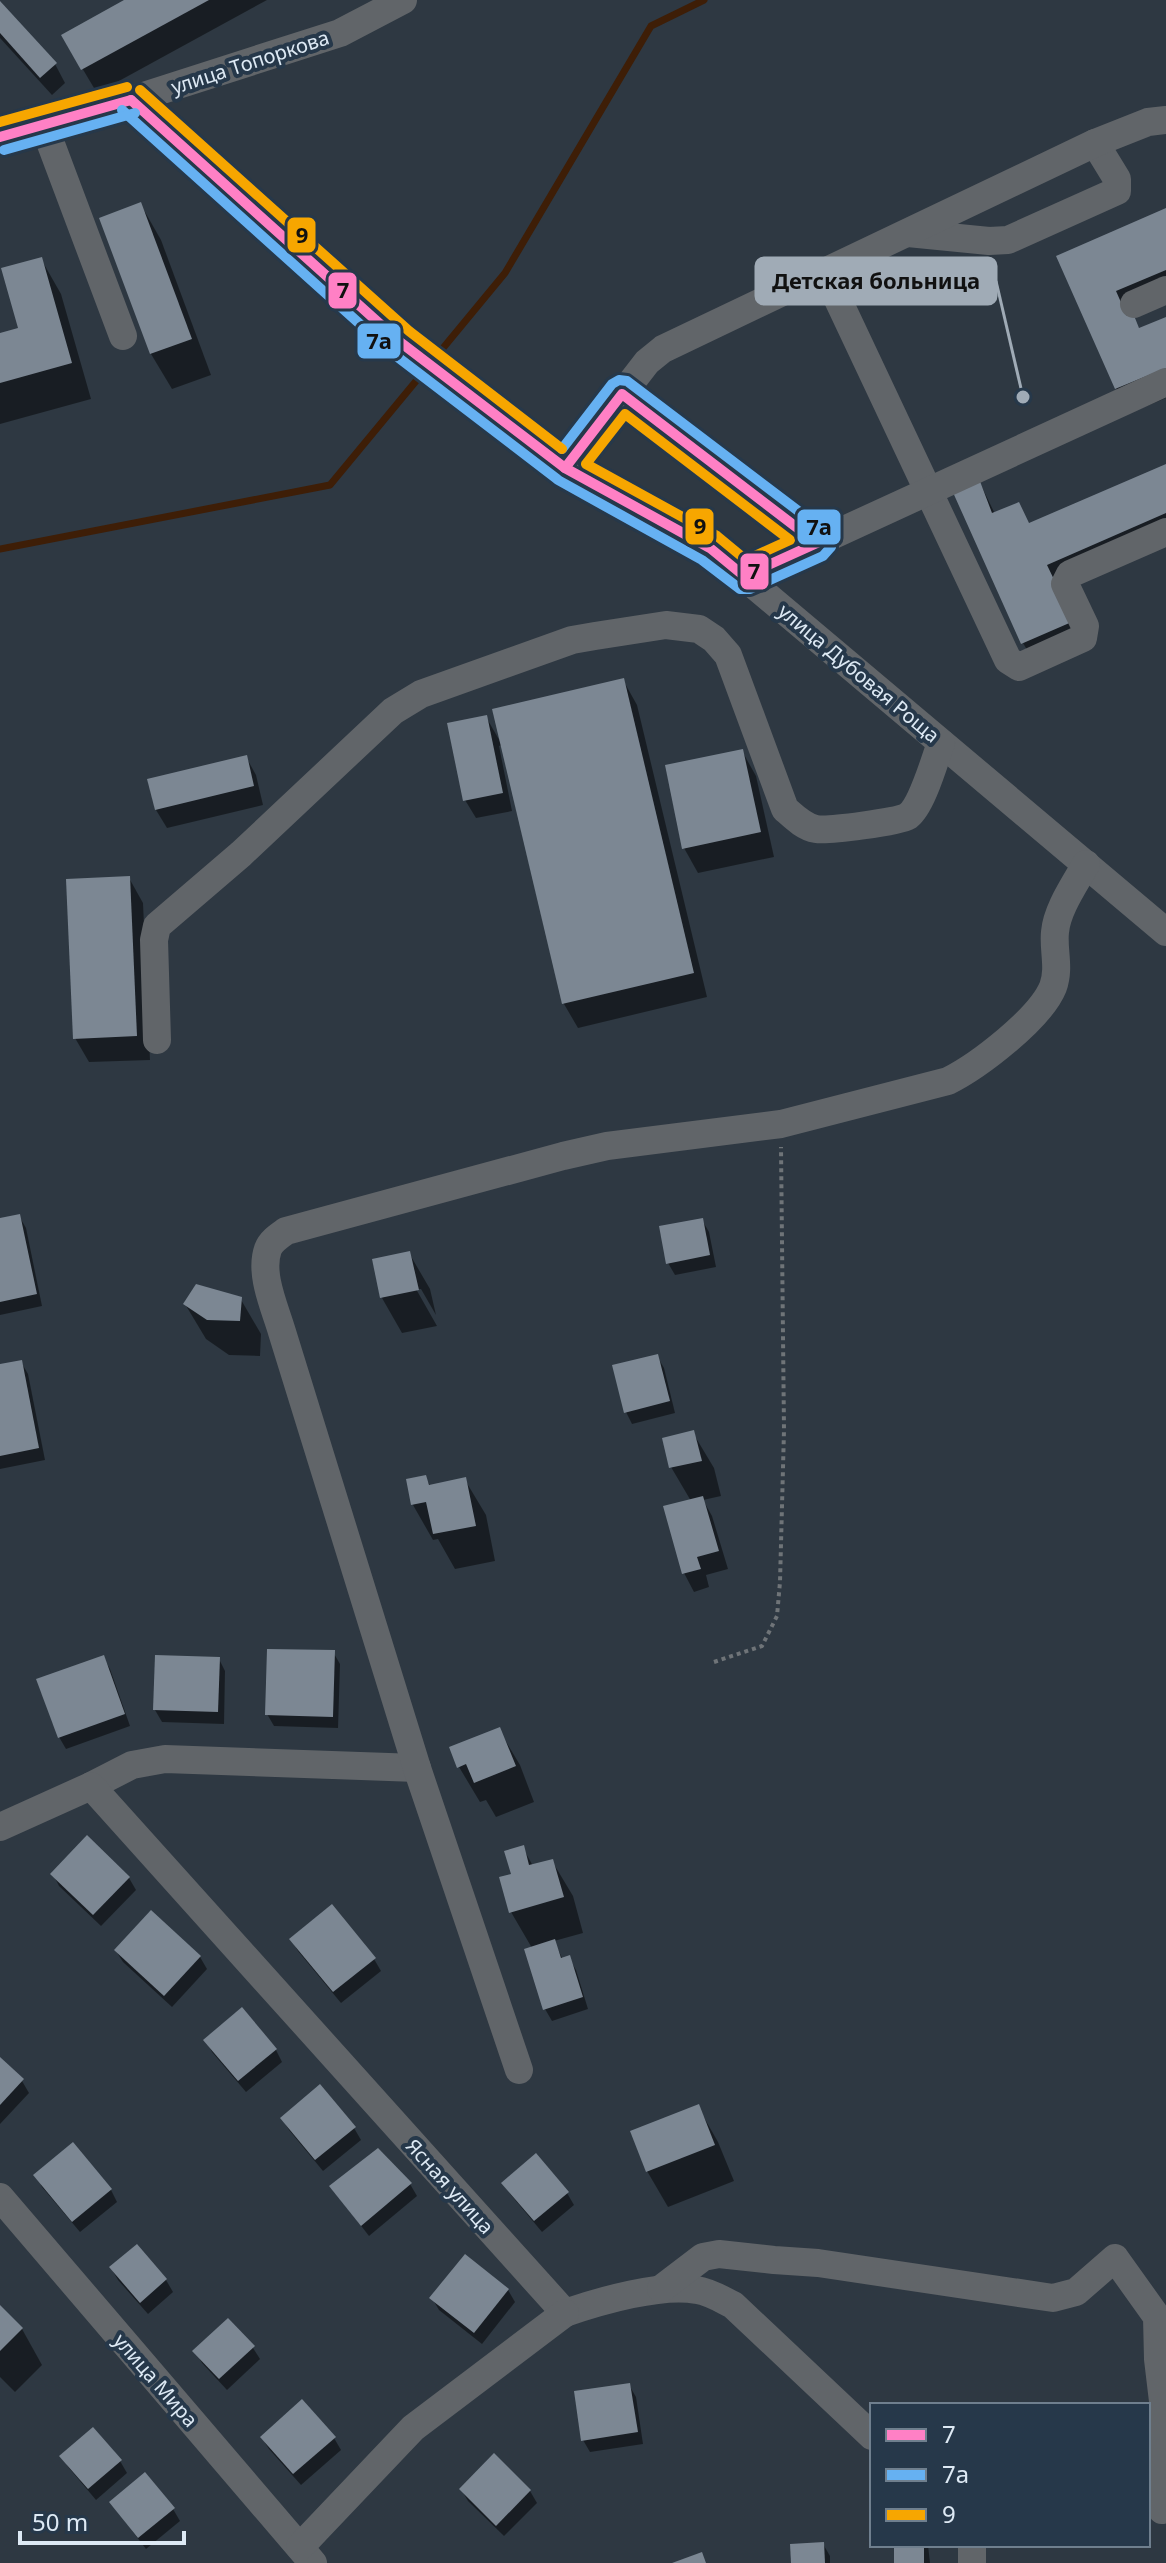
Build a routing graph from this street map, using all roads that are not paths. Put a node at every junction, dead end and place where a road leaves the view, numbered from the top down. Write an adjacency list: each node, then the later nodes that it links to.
1 (403, 0): 2 (street, улица Топоркова)
2 (131, 100): 4 (street, улица Топоркова); 14 (street, улица Дубовая Роща)
3 (1166, 120): 6 (street)
4 (43, 123): 5 (street, улица Топоркова); 11 (street)
5 (2, 132)
6 (1095, 143): 7 (street); 7 (street)
7 (907, 233): 8 (street)
8 (825, 272): 13 (street); 15 (street)
9 (1166, 290): 10 (street)
10 (1134, 304)
11 (123, 336)
12 (1166, 382): 15 (street)
13 (622, 394): 14 (street); 17 (street)
14 (565, 468): 18 (street, улица Дубовая Роща)
15 (928, 491): 16 (street); 17 (street)
16 (1166, 532)
17 (817, 543): 18 (street)
18 (744, 576): 19 (street, улица Дубовая Роща)
19 (941, 743): 20 (street, улица Дубовая Роща); 22 (street)
20 (1086, 864): 21 (street, улица Дубовая Роща); 23 (street)
21 (1166, 932)
22 (157, 1040)
23 (417, 1768): 24 (street); 26 (street)
24 (91, 1786): 25 (street); 29 (street, Ясная улица)
25 (0, 1827)
26 (519, 2070)
27 (0, 2197): 32 (street, улица Мира)
28 (661, 2289): 29 (street); 30 (street); 31 (street)
29 (565, 2313): 32 (street)
30 (870, 2434)
31 (1159, 2511)
32 (306, 2555)

